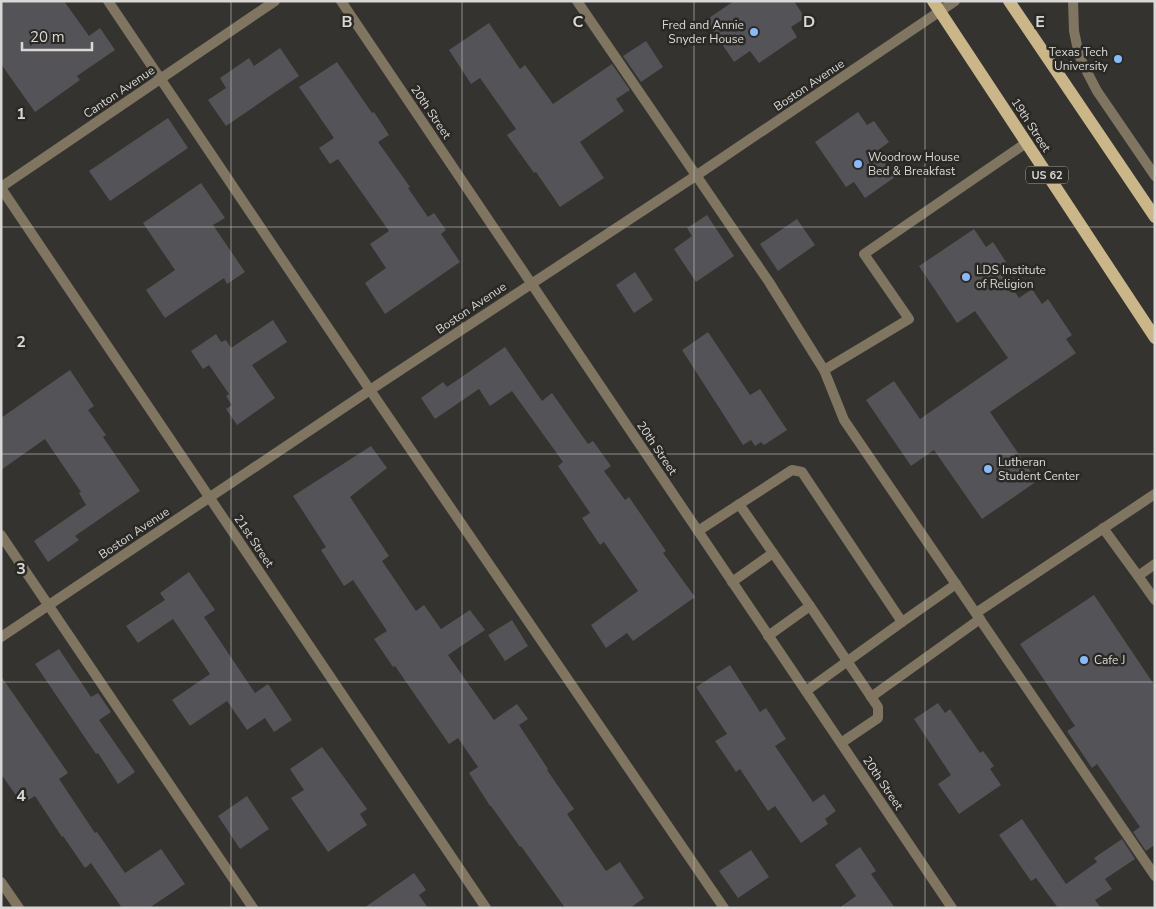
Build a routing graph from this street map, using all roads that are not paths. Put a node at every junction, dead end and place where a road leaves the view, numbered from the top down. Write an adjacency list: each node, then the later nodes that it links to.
1 (108, 1): 9 (street)
2 (275, 1): 9 (street, Canton Avenue)
3 (341, 1): 15 (street, 20th Street)
4 (577, 1): 11 (street)
5 (955, 1): 8 (street, Boston Avenue)
6 (1009, 1): 14 (main road)
7 (1073, 1): 12 (street)
8 (936, 7): 10 (main road, 19th Street / US 62); 11 (street, Boston Avenue)
9 (160, 79): 13 (street, Canton Avenue); 18 (street)
10 (1026, 143): 16 (main road, 19th Street / US 62); 17 (street)
11 (696, 175): 15 (street, Boston Avenue); 17 (street)
12 (1155, 176)
13 (1, 187): 20 (street, 21st Street)
14 (1155, 217)
15 (531, 283): 18 (street, Boston Avenue); 23 (street, 20th Street)
16 (1155, 338)
17 (824, 370): 29 (street)
18 (370, 390): 20 (street, Boston Avenue); 46 (street)
19 (1155, 494): 22 (street)
20 (210, 498): 31 (street, Boston Avenue); 45 (street, 21st Street)
21 (739, 504): 23 (street); 25 (street); 34 (street)
22 (1103, 528): 27 (street); 33 (street)
23 (698, 531): 28 (street, 20th Street)
24 (1, 535): 31 (street)
25 (773, 553): 28 (street); 32 (street)
26 (1155, 564): 27 (street)
27 (1138, 576): 30 (street)
28 (732, 582): 35 (street, 20th Street)
29 (956, 584): 33 (street); 34 (street)
30 (1155, 600)
31 (49, 605): 36 (street, Boston Avenue); 44 (street)
32 (810, 606): 35 (street); 37 (street)
33 (978, 616): 39 (street); 41 (street)
34 (902, 622): 37 (street)
35 (768, 636): 38 (street, 20th Street)
36 (1, 637)
37 (847, 662): 38 (street); 39 (street)
38 (806, 692): 40 (street, 20th Street)
39 (871, 697): 40 (street)
40 (841, 743): 47 (street, 20th Street)
41 (1155, 876)
42 (1, 882): 43 (street)
43 (18, 908)
44 (253, 908)
45 (486, 908)
46 (724, 908)
47 (952, 908)

